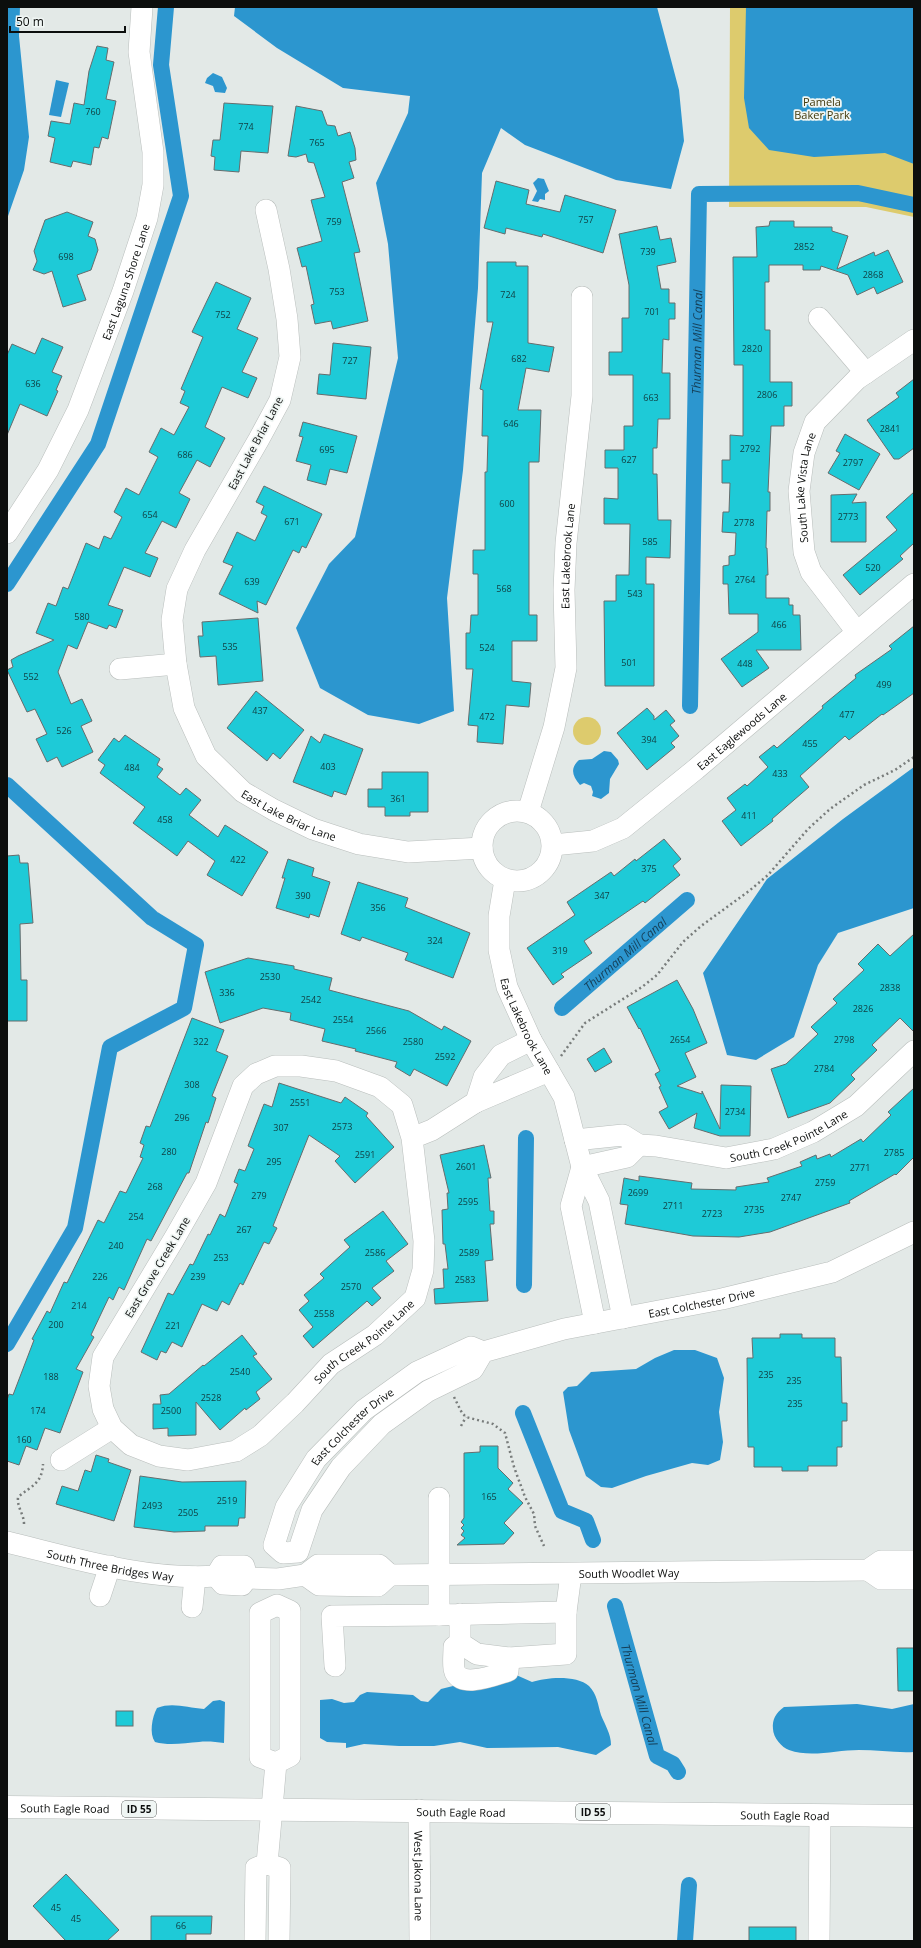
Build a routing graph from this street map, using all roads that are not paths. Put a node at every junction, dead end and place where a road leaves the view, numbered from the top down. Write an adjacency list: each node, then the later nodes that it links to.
1 (142, 7): 7 (street, East Laguna Shore Lane)
2 (266, 210): 10 (street, East Lake Briar Lane)
3 (582, 297): 12 (street, East Lakebrook Lane)
4 (819, 318): 6 (street)
5 (914, 340): 6 (street, South Lake Vista Lane)
6 (866, 373): 9 (street, South Lake Vista Lane)
7 (7, 533)
8 (914, 584): 9 (street, East Eaglewoods Lane)
9 (857, 632): 13 (street, East Eaglewoods Lane)
10 (176, 664): 11 (street); 14 (street, East Lake Briar Lane)
11 (120, 669)
12 (528, 812): 13 (street); 14 (street)
13 (553, 845): 15 (street)
14 (482, 848): 15 (street)
15 (505, 880): 16 (street, East Lakebrook Lane)
16 (531, 1040): 18 (street, East Lakebrook Lane); 20 (street)
17 (914, 1051): 23 (street, South Creek Pointe Lane)
18 (555, 1064): 20 (street); 22 (street, East Lakebrook Lane)
19 (275, 1066): 21 (street, South Creek Pointe Lane); 28 (street, East Grove Creek Lane)
20 (476, 1102): 21 (street)
21 (412, 1138): 28 (street, South Creek Pointe Lane)
22 (575, 1140): 23 (street, South Creek Pointe Lane); 24 (street, East Lakebrook Lane)
23 (639, 1145): 24 (street)
24 (582, 1167): 26 (street, East Lakebrook Lane); 27 (street)
25 (914, 1232): 26 (street, East Colchester Drive)
26 (623, 1318): 27 (street, East Colchester Drive)
27 (595, 1323): 38 (street, East Colchester Drive)
28 (112, 1428): 29 (street)
29 (53, 1459)
30 (439, 1498): 36 (street)
31 (7, 1542): 33 (street, South Three Bridges Way)
32 (914, 1561): 34 (street, South Woodlet Way)
33 (110, 1566): 37 (street, South Three Bridges Way); 40 (street)
34 (868, 1570): 35 (street, South Woodlet Way); 39 (street, South Woodlet Way)
35 (572, 1574): 36 (street, South Woodlet Way); 43 (street)
36 (439, 1575): 38 (street, South Woodlet Way); 44 (street)
37 (195, 1577): 38 (street, South Three Bridges Way); 42 (street)
38 (278, 1579): 41 (street, East Colchester Drive)
39 (914, 1579)
40 (100, 1596)
41 (277, 1605): 49 (street); 49 (street)
42 (192, 1608)
43 (566, 1612): 45 (street); 47 (street)
44 (439, 1614): 45 (street); 48 (street)
45 (460, 1614): 46 (street)
46 (460, 1643): 47 (street); 47 (street)
47 (509, 1658)
48 (335, 1666)
49 (276, 1763): 51 (street)
50 (7, 1807): 51 (highway, South Eagle Road / ID 55)
51 (271, 1809): 52 (highway, South Eagle Road / ID 55); 55 (street)
52 (419, 1810): 53 (highway, South Eagle Road / ID 55); 58 (street, West Jakona Lane)
53 (820, 1816): 54 (highway, South Eagle Road / ID 55); 59 (street)
54 (914, 1816)
55 (267, 1864): 56 (street); 57 (street)
56 (254, 1941)
57 (279, 1941)
58 (420, 1941)
59 (819, 1941)

